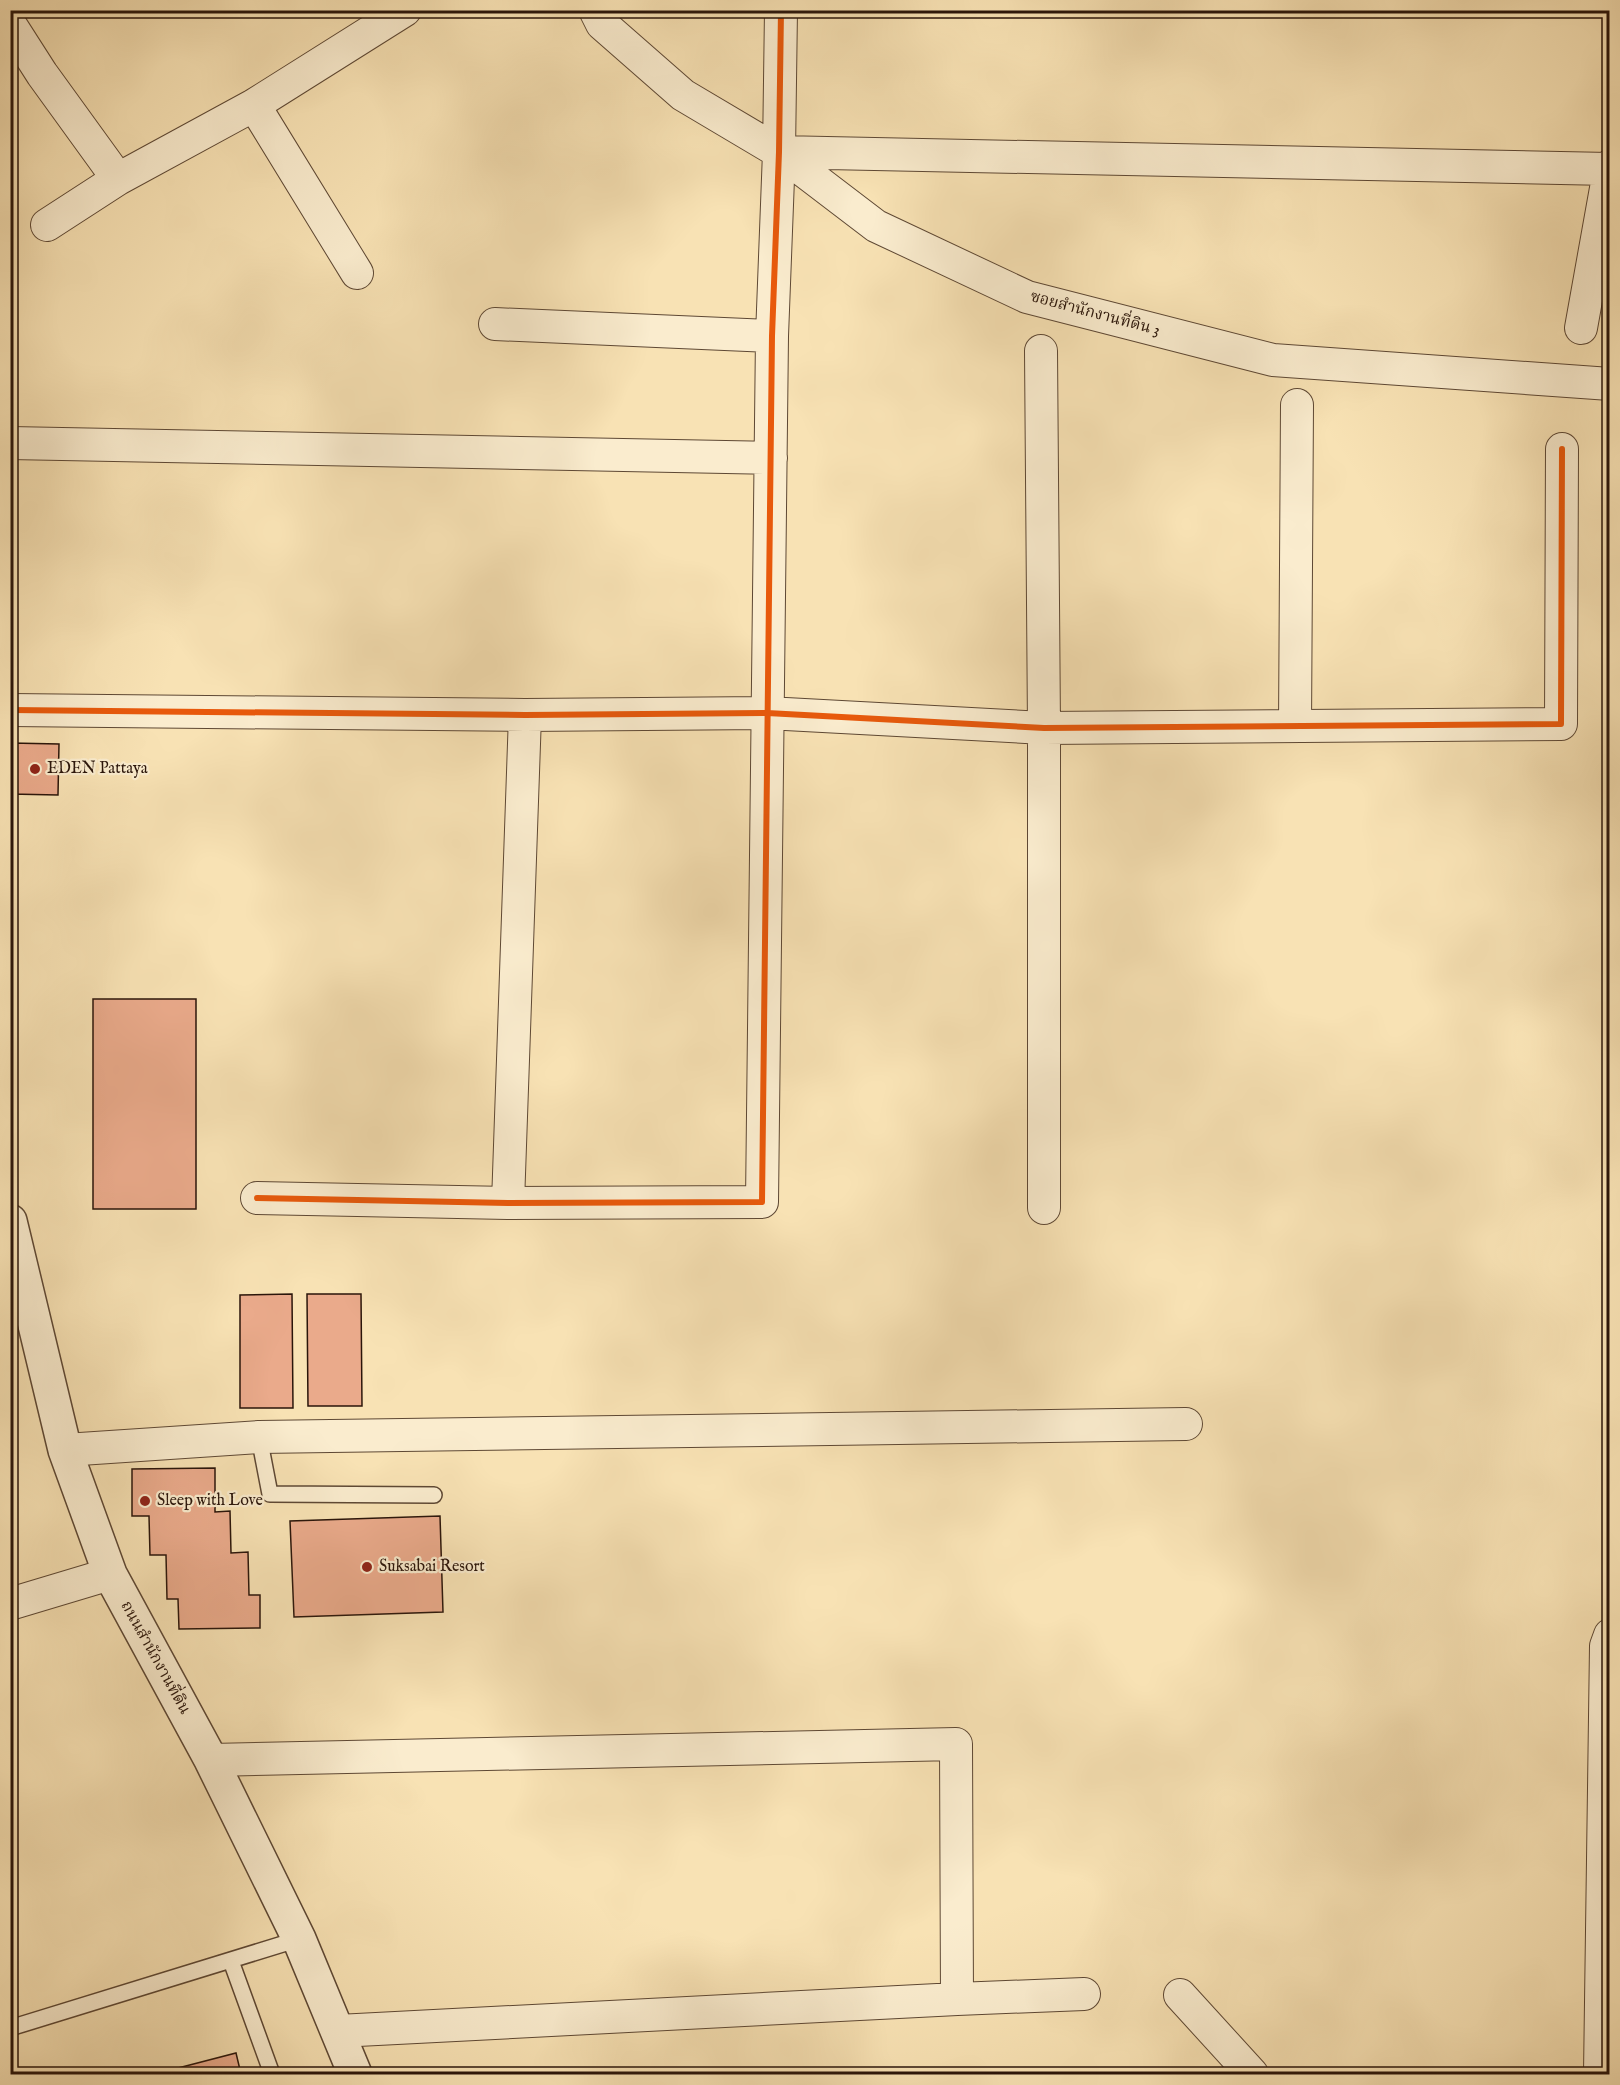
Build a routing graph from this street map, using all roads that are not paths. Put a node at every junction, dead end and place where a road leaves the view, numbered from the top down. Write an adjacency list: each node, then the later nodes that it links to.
1 (405, 10): 5 (street)
2 (595, 10): 6 (street, ซอยสำนักงานที่ดิน 3)
3 (781, 10): 6 (street)
4 (10, 24): 8 (street)
5 (254, 105): 8 (street); 10 (street)
6 (779, 152): 7 (street); 13 (street); 15 (street, ซอยสำนักงานที่ดิน 3)
7 (1609, 167): 12 (street)
8 (118, 179): 9 (street)
9 (47, 225)
10 (357, 273)
11 (495, 324): 13 (street)
12 (1581, 328)
13 (772, 336): 19 (street)
14 (1041, 351): 24 (street)
15 (1610, 384)
16 (1297, 405): 23 (street)
17 (10, 443): 19 (street)
18 (1562, 450): 23 (street)
19 (771, 458): 21 (street)
20 (10, 710): 22 (street)
21 (767, 713): 22 (street); 24 (street); 26 (street)
22 (525, 715): 26 (street)
23 (1295, 726): 24 (street)
24 (1044, 728): 27 (street)
25 (257, 1198): 26 (street)
26 (508, 1203)
27 (1044, 1208)
28 (10, 1221): 31 (street, ถนนสำนักงานที่ดิน)
29 (1186, 1424): 30 (street)
30 (259, 1437): 31 (street); 32 (lane)
31 (65, 1450): 33 (street, ถนนสำนักงานที่ดิน)
32 (434, 1495)
33 (110, 1574): 34 (street); 36 (street, ถนนสำนักงานที่ดิน)
34 (10, 1604)
35 (1610, 1635): 37 (street)
36 (211, 1760): 38 (street, ถนนสำนักงานที่ดิน); 42 (street)
37 (1605, 1916): 48 (street)
38 (299, 1940): 39 (lane); 44 (street, ถนนสำนักงานที่ดิน)
39 (231, 1961): 43 (lane); 45 (lane)
40 (1084, 1994): 42 (street)
41 (1180, 1995): 47 (street)
42 (957, 1999): 44 (street)
43 (10, 2028)
44 (338, 2031): 46 (street, ถนนสำนักงานที่ดิน)
45 (272, 2074)
46 (356, 2074)
47 (1252, 2074)
48 (1600, 2074)

